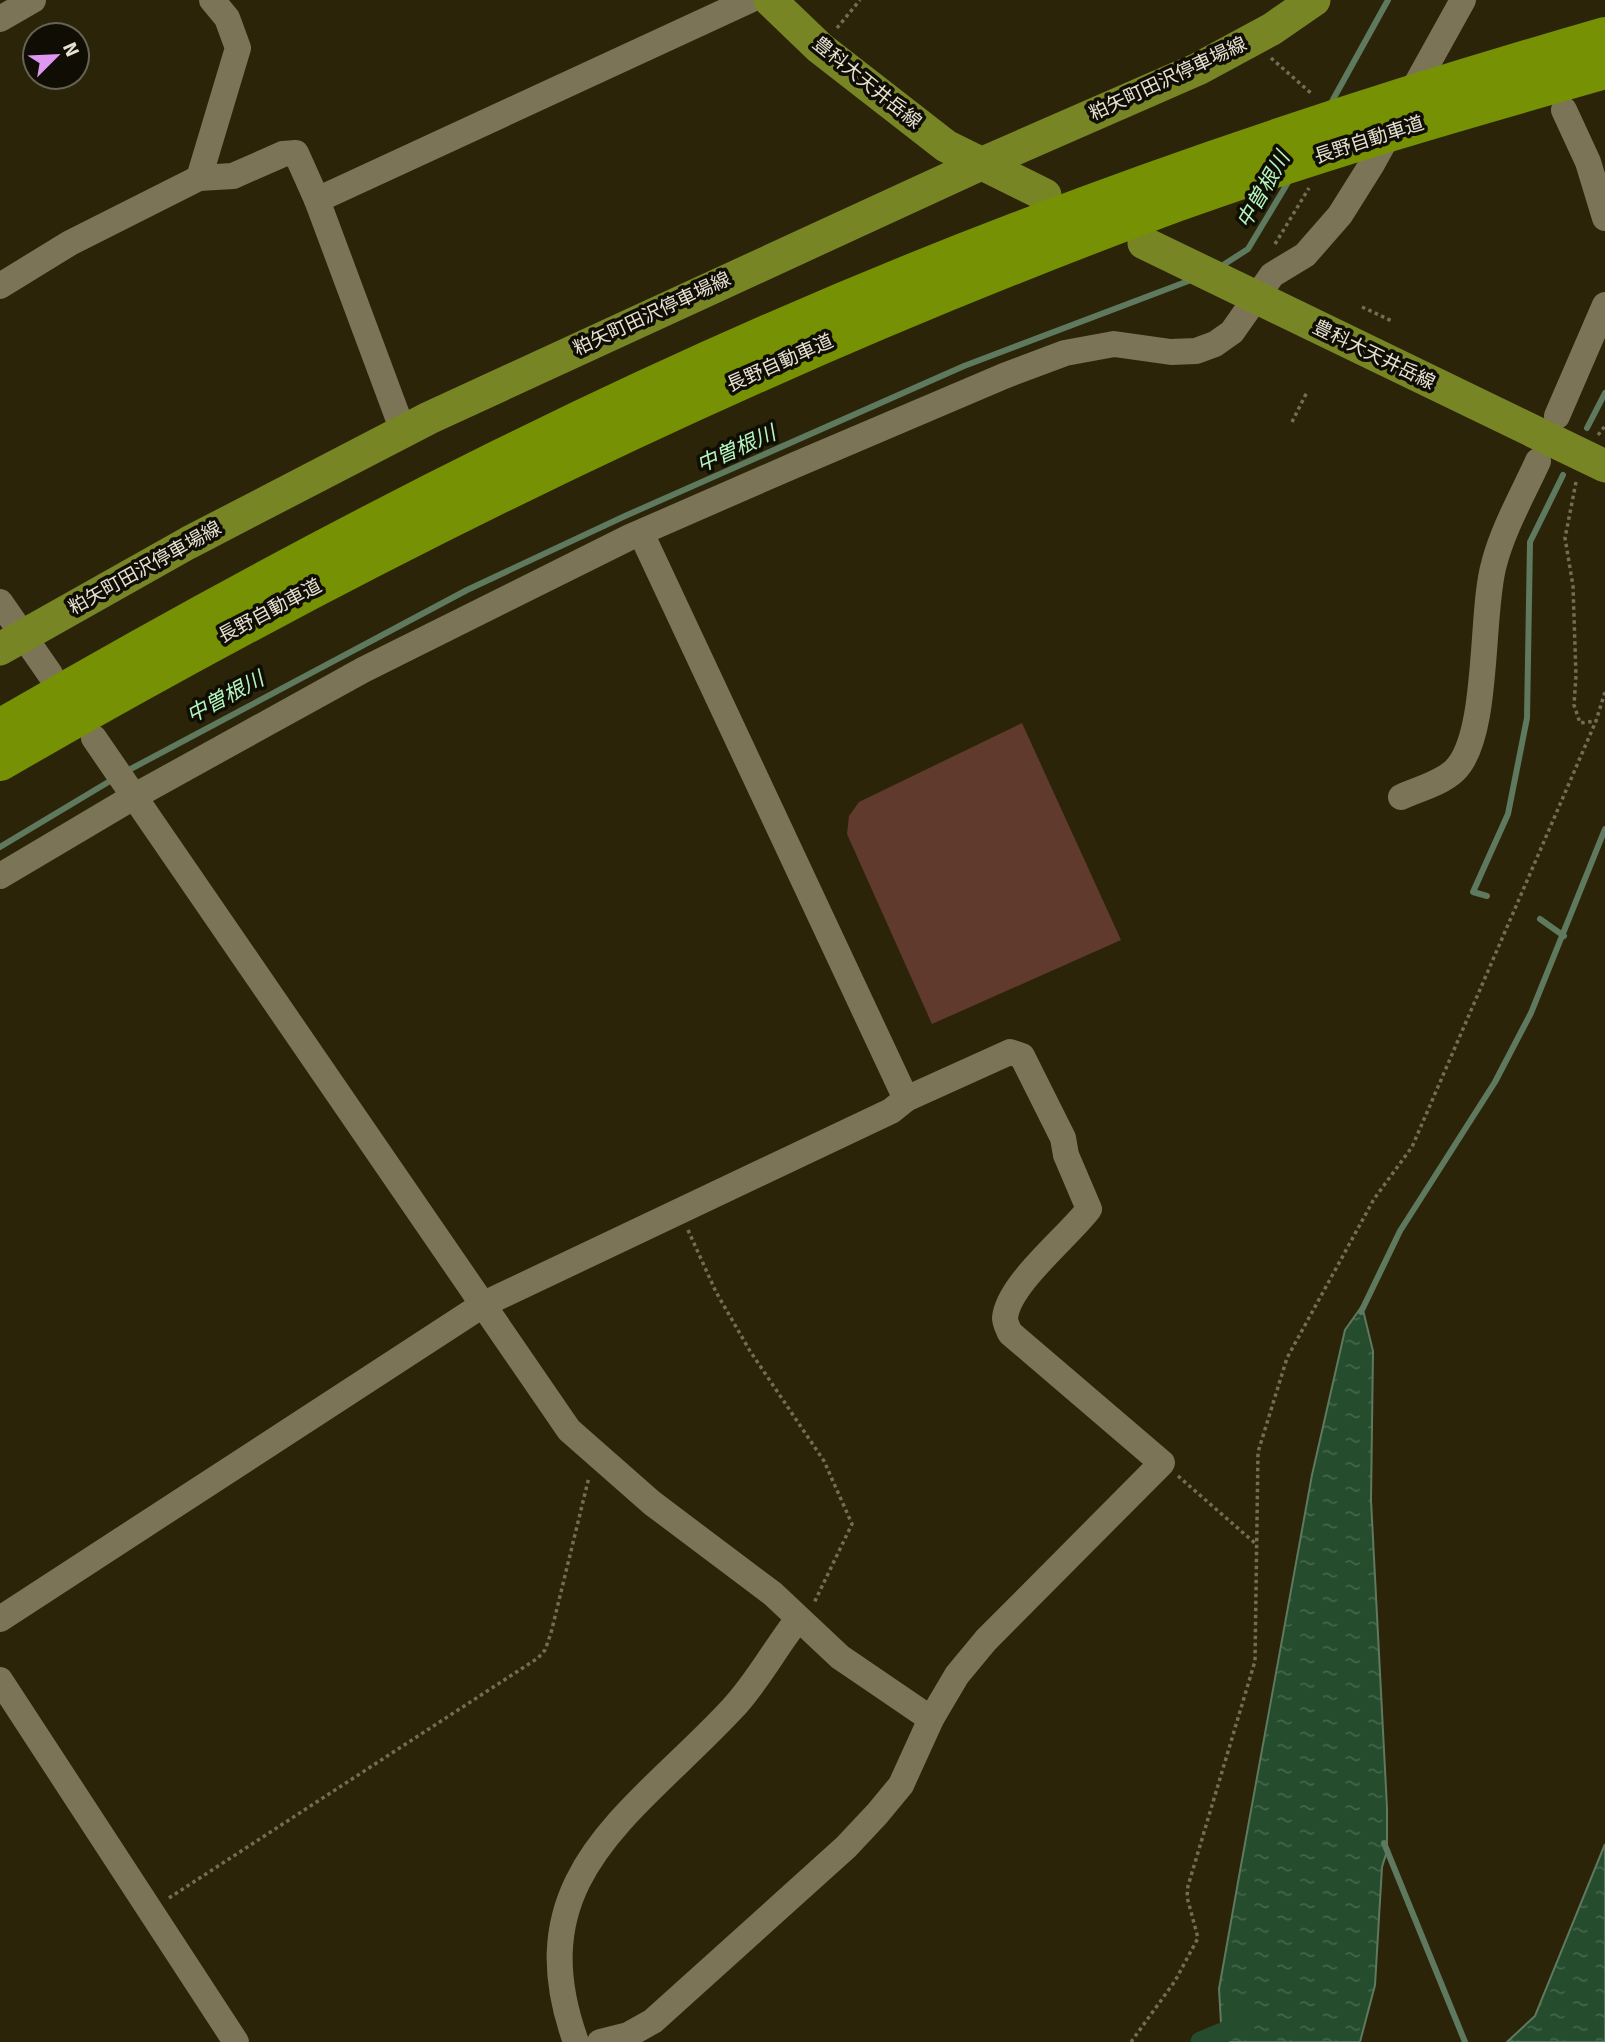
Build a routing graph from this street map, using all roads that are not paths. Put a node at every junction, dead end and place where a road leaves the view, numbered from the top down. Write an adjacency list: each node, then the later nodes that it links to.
1 (33, 0): 7 (street)
2 (212, 0): 12 (street)
3 (750, 0): 14 (street)
4 (770, 0): 11 (main road, 豊科大天井岳線)
5 (1314, 0): 11 (main road, 粕矢町田沢停車場線)
6 (1464, 0): 18 (street)
7 (0, 19)
8 (1605, 36): 28 (highway, 長野自動車道)
9 (1605, 70): 30 (highway, 長野自動車道)
10 (1563, 110): 15 (street)
11 (983, 163): 13 (main road, 豊科大天井岳線); 21 (main road, 粕矢町田沢停車場線)
12 (199, 178): 14 (street); 17 (street)
13 (1045, 195)
14 (317, 200): 21 (street)
15 (1605, 218)
16 (1144, 243): 18 (main road, 豊科大天井岳線)
17 (0, 286)
18 (1255, 299): 22 (main road, 豊科大天井岳線); 24 (street)
19 (1605, 305): 20 (street)
20 (1557, 416)
21 (403, 431): 26 (main road, 粕矢町田沢停車場線)
22 (1593, 460)
23 (1538, 461): 32 (street)
24 (641, 533): 31 (street); 34 (street)
25 (0, 602): 26 (street)
26 (11, 642): 27 (street)
27 (50, 674)
28 (0, 728)
29 (94, 738): 31 (street)
30 (0, 762)
31 (132, 793): 33 (street); 35 (street)
32 (1401, 797)
33 (0, 876)
34 (906, 1099): 35 (street); 39 (street)
35 (484, 1304): 36 (street); 37 (street)
36 (0, 1619)
37 (798, 1619): 39 (street); 41 (street)
38 (0, 1680): 40 (street)
39 (931, 1719): 42 (street)
40 (236, 2042)
41 (576, 2042)
42 (600, 2042)

